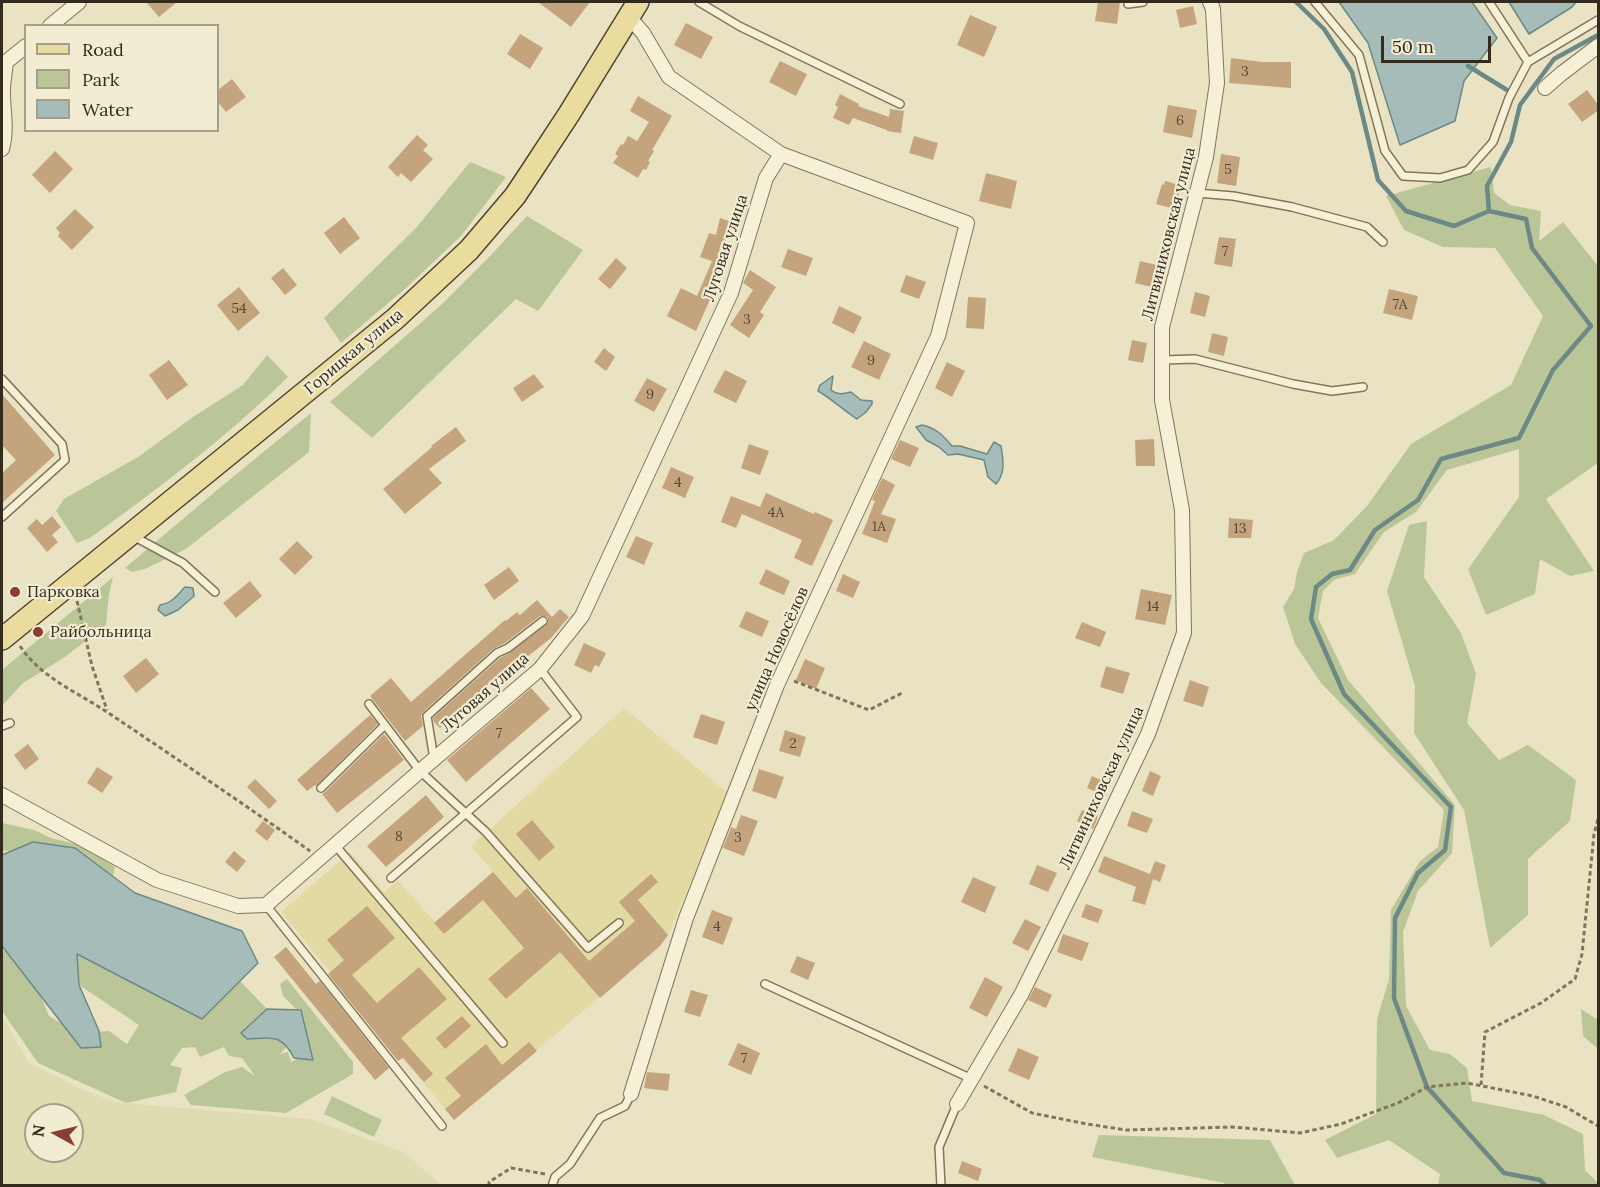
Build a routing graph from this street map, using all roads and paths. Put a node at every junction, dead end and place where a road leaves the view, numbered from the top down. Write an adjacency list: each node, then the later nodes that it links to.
1 (78, 2): 10 (street)
2 (699, 2): 15 (lane)
3 (1143, 2): 7 (lane)
4 (1210, 2): 18 (street, Литвиниховская улица)
5 (1315, 2): 13 (lane)
6 (1489, 2): 13 (lane)
7 (1128, 4)
8 (634, 9): 17 (street); 24 (main road, Горицкая улица)
9 (1599, 20): 13 (lane)
10 (52, 24)
11 (1599, 46): 14 (street)
12 (24, 48): 16 (street)
13 (1528, 62)
14 (1545, 88)
15 (900, 104)
16 (2, 148)
17 (780, 154): 29 (street, Луговая улица); 30 (street, улица Новосёлов)
18 (1197, 194): 19 (lane); 20 (street, Литвиниховская улица)
19 (1383, 242)
20 (1162, 360): 22 (lane); 50 (street, Литвиниховская улица)
21 (2, 379): 23 (lane)
22 (1364, 387)
23 (2, 517)
24 (131, 535): 25 (main road, Горицкая улица); 26 (lane)
25 (73, 582): 28 (main road, Горицкая улица); 33 (path)
26 (215, 592)
27 (543, 621): 37 (lane)
28 (6, 636): 33 (path)
29 (540, 669): 37 (street, Луговая улица); 41 (lane)
30 (782, 676): 31 (path); 52 (street, улица Новосёлов)
31 (902, 693)
32 (369, 704): 35 (lane)
33 (108, 712): 44 (path)
34 (10, 723): 36 (lane)
35 (385, 725): 38 (lane); 39 (lane)
36 (2, 726)
37 (434, 759): 38 (street, Луговая улица)
38 (420, 771): 41 (lane); 43 (street, Луговая улица)
39 (321, 788)
40 (2, 795): 46 (street)
41 (465, 813): 45 (lane); 47 (lane)
42 (1599, 819): 51 (path)
43 (335, 845): 44 (street, Луговая улица); 49 (lane)
44 (320, 858): 46 (street, Луговая улица)
45 (391, 878)
46 (266, 904): 54 (lane)
47 (619, 923)
48 (765, 984): 50 (lane)
49 (503, 1043)
50 (972, 1079): 51 (path); 53 (street, Литвиниховская улица)
51 (1481, 1085): 55 (path)
52 (631, 1094): 56 (lane)
53 (957, 1104): 59 (lane)
54 (442, 1126)
55 (1599, 1126)
56 (555, 1177): 57 (path); 58 (lane)
57 (489, 1185)
58 (552, 1185)
59 (941, 1185)

